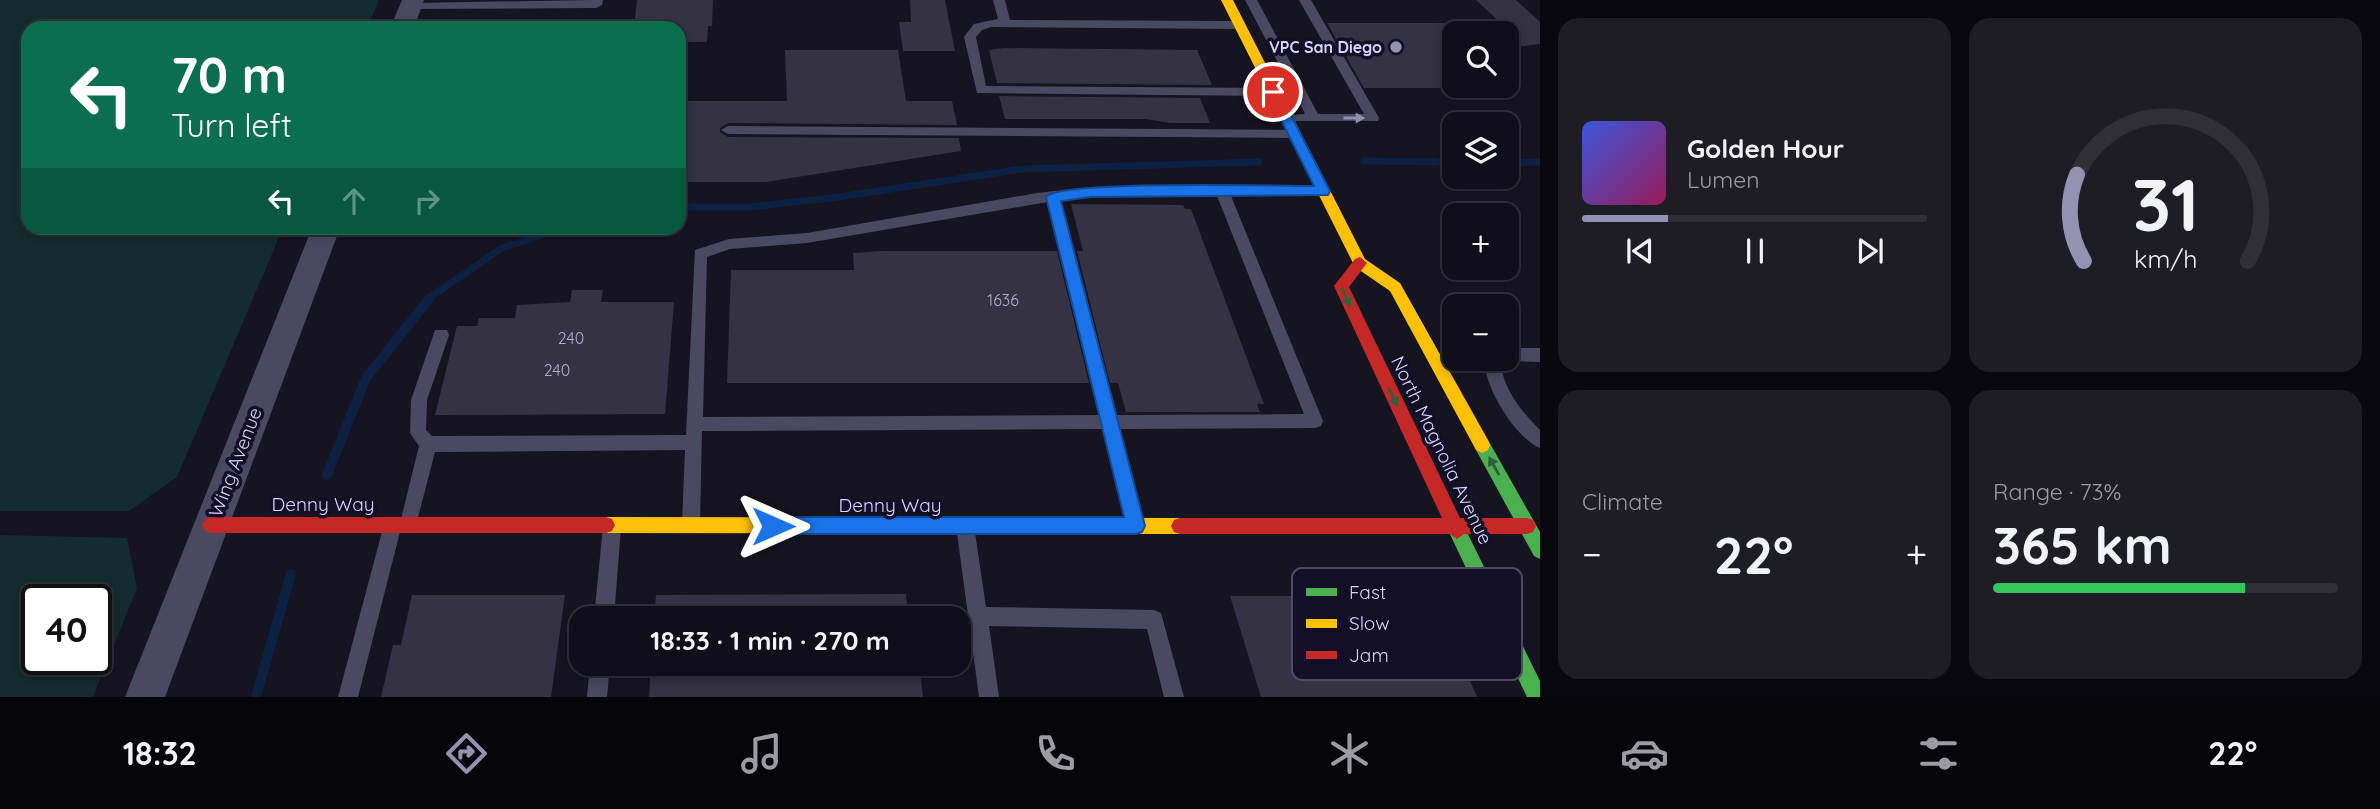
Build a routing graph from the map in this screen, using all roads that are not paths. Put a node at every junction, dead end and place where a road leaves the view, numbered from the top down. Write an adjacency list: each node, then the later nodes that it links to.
1 (597, 0): 6 (lane)
2 (999, 0): 8 (lane)
3 (1227, 0): 9 (main road, North Magnolia Avenue)
4 (1251, 0): 12 (lane)
5 (1305, 0): 12 (lane, one-way to 5)
6 (412, 3): 7 (street)
7 (405, 21)
8 (1005, 23): 9 (lane); 10 (lane)
9 (1240, 26): 10 (main road, North Magnolia Avenue)
10 (1273, 92): 11 (main road, North Magnolia Avenue)
11 (1286, 118): 12 (lane); 14 (main road, North Magnolia Avenue)
12 (1314, 118)
13 (728, 130): 14 (lane)
14 (1294, 134): 16 (main road, North Magnolia Avenue)
15 (1222, 191): 16 (lane); 17 (lane); 24 (lane)
16 (1324, 191): 19 (main road, North Magnolia Avenue)
17 (1053, 197): 24 (lane); 25 (lane)
18 (323, 235): 29 (street, Wing Avenue)
19 (1360, 263): 34 (main road, North Magnolia Avenue, one-way to 34); 35 (main road, North Magnolia Avenue, one-way to 19)
20 (441, 335): 28 (lane)
21 (1519, 355): 22 (lane)
22 (1540, 355)
23 (1493, 371): 26 (lane)
24 (1108, 422): 25 (lane); 33 (lane)
25 (694, 424): 27 (lane)
26 (1540, 440)
27 (694, 443): 28 (lane); 31 (lane)
28 (428, 444): 30 (lane)
29 (211, 525): 30 (main road, Denny Way); 43 (street, Wing Avenue)
30 (401, 525): 36 (main road, Denny Way); 44 (lane)
31 (691, 526): 32 (main road, Denny Way); 36 (main road, Denny Way)
32 (965, 526): 33 (main road, Denny Way); 40 (lane)
33 (1136, 526): 34 (main road, Denny Way)
34 (1455, 526): 35 (main road, Denny Way); 38 (main road, North Magnolia Avenue)
35 (1527, 526): 37 (main road, North Magnolia Avenue)
36 (612, 527): 39 (lane)
37 (1540, 550)
38 (1475, 568)
39 (605, 606)
40 (978, 616): 46 (lane); 47 (lane)
41 (1522, 666): 48 (main road, North Magnolia Avenue)
42 (599, 676): 45 (lane)
43 (145, 697)
44 (348, 697)
45 (597, 697)
46 (989, 697)
47 (1174, 697)
48 (1537, 697)

